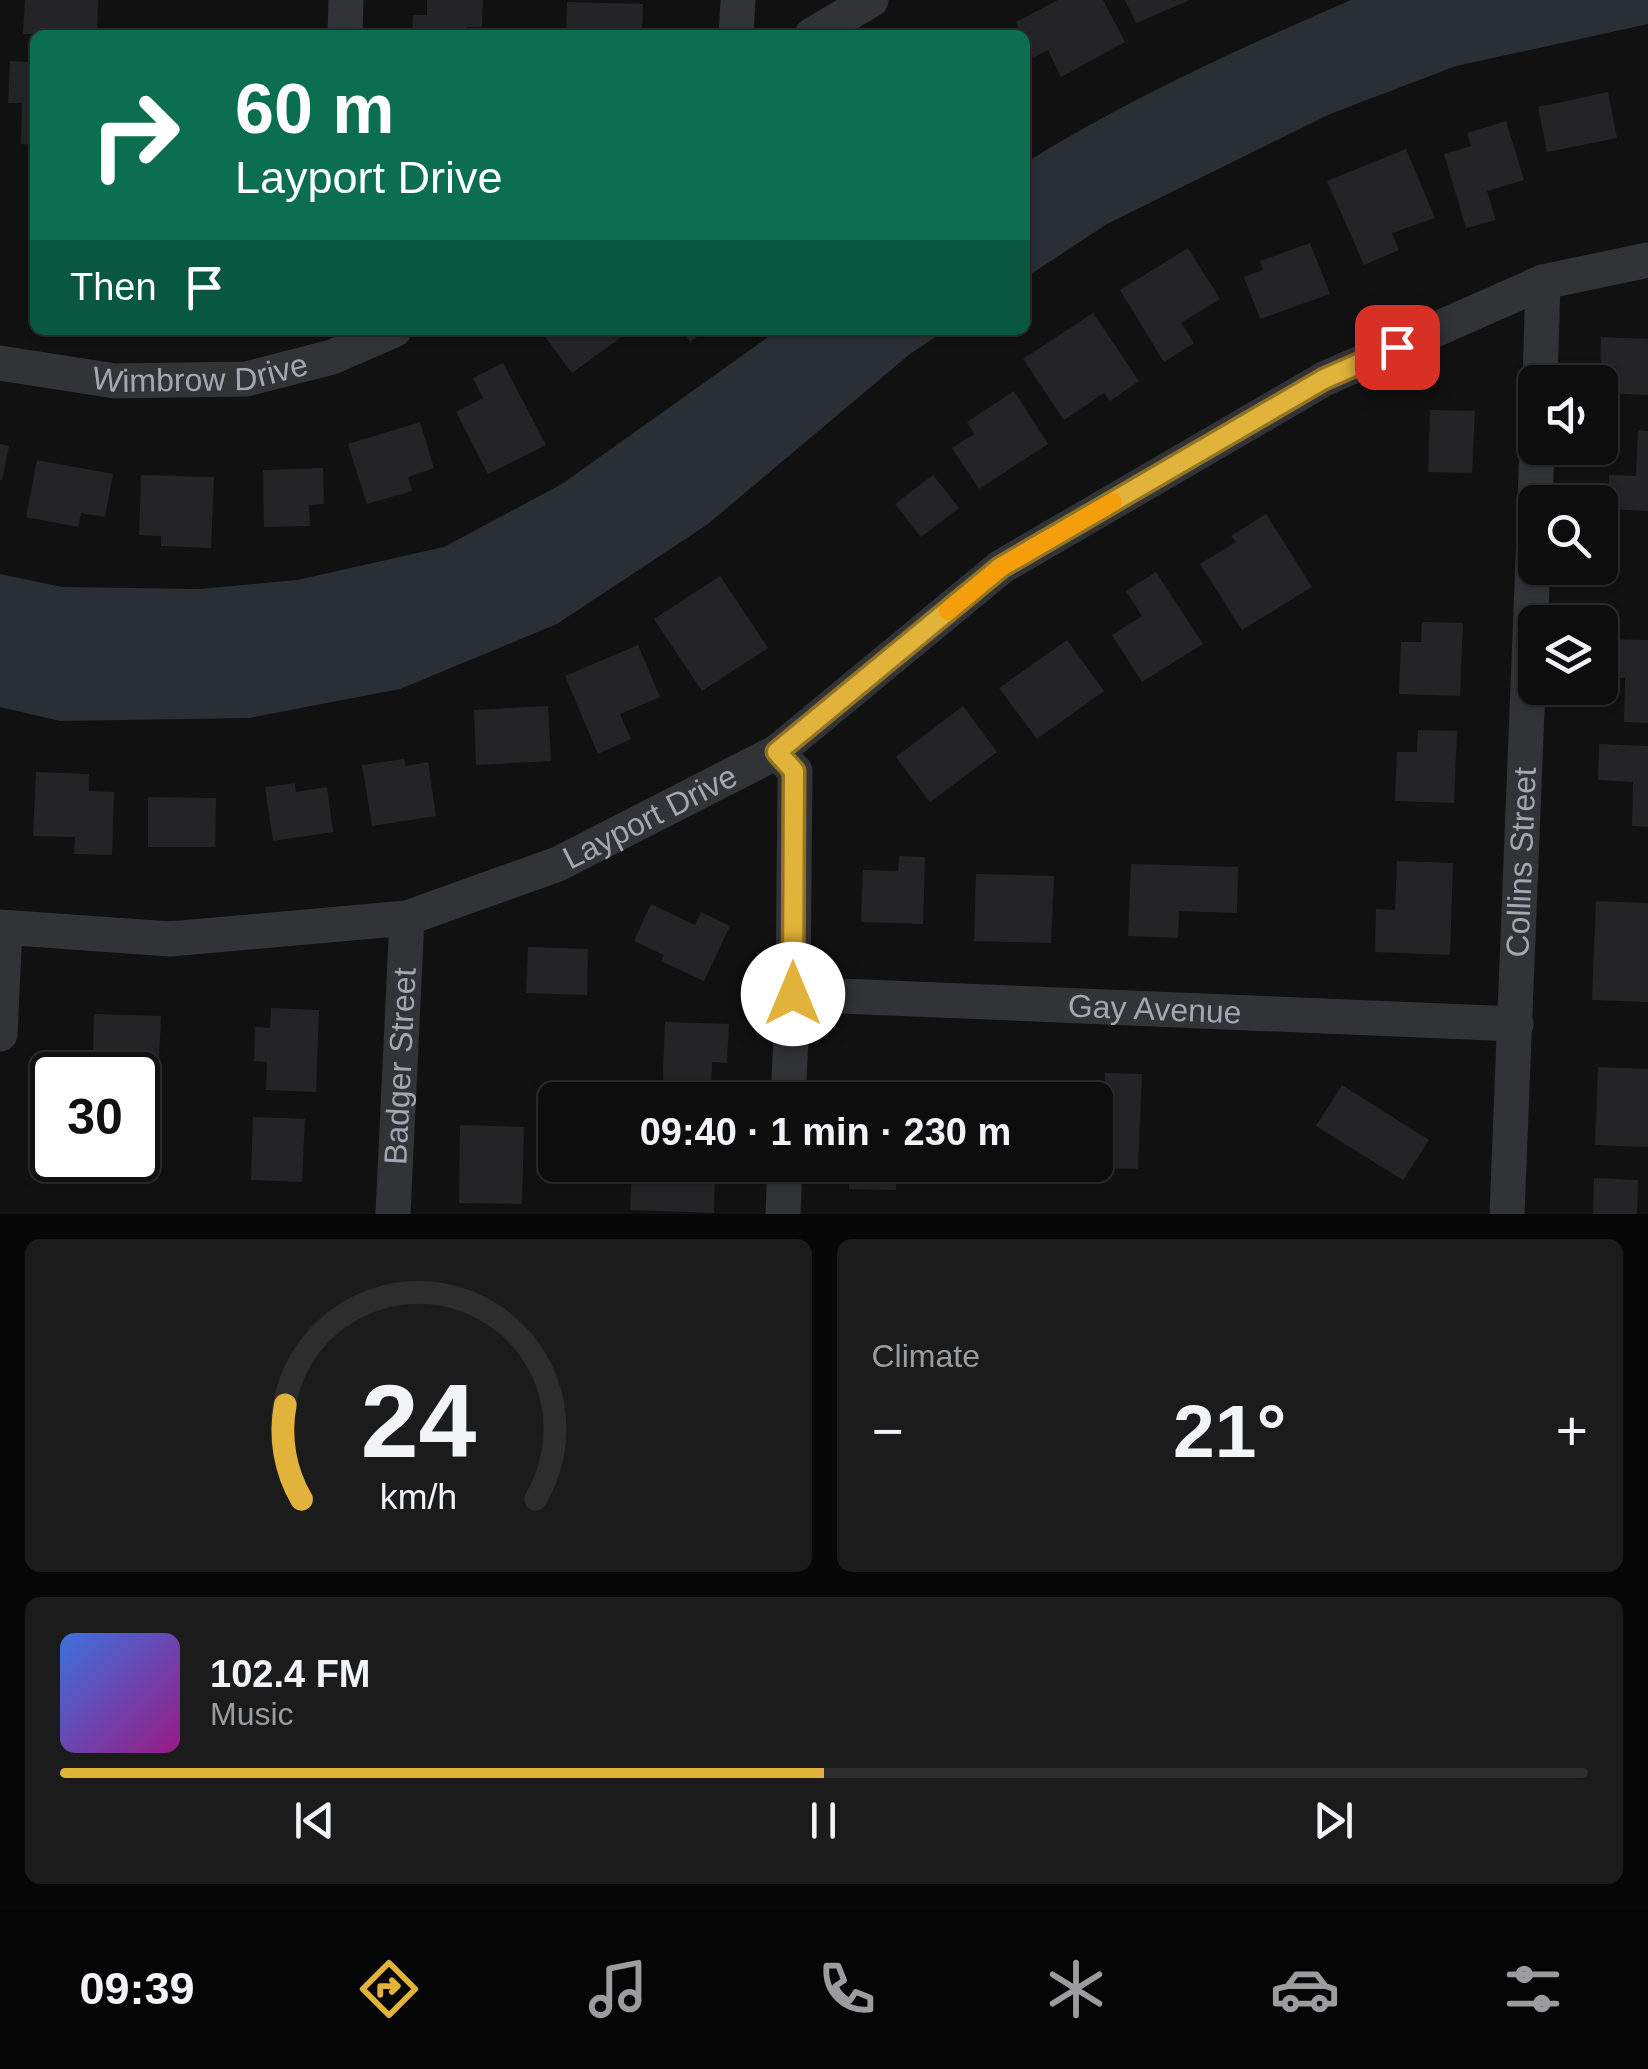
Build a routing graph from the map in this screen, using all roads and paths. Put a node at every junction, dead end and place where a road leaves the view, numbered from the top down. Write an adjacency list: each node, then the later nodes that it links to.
1 (346, 0): 4 (street)
2 (738, 0): 5 (street)
3 (871, 0): 6 (street)
4 (344, 30)
5 (736, 30)
6 (820, 30)
7 (1648, 260): 8 (street, Layport Drive)
8 (1544, 282): 12 (street); 14 (street, Layport Drive)
9 (372, 335): 10 (street, Wimbrow Drive)
10 (333, 344): 11 (street, Wimbrow Drive)
11 (0, 364)
12 (1541, 365)
13 (1532, 585): 18 (street, Collins Street)
14 (777, 752): 15 (street, Layport Drive); 17 (street)
15 (407, 918): 16 (street, Layport Drive); 22 (street, Badger Street)
16 (2, 928): 19 (street)
17 (793, 994): 18 (street, Gay Avenue); 20 (street)
18 (1516, 1024): 24 (street, Collins Street)
19 (0, 1034)
20 (789, 1082)
21 (784, 1182): 23 (street)
22 (393, 1214)
23 (783, 1214)
24 (1507, 1214)

